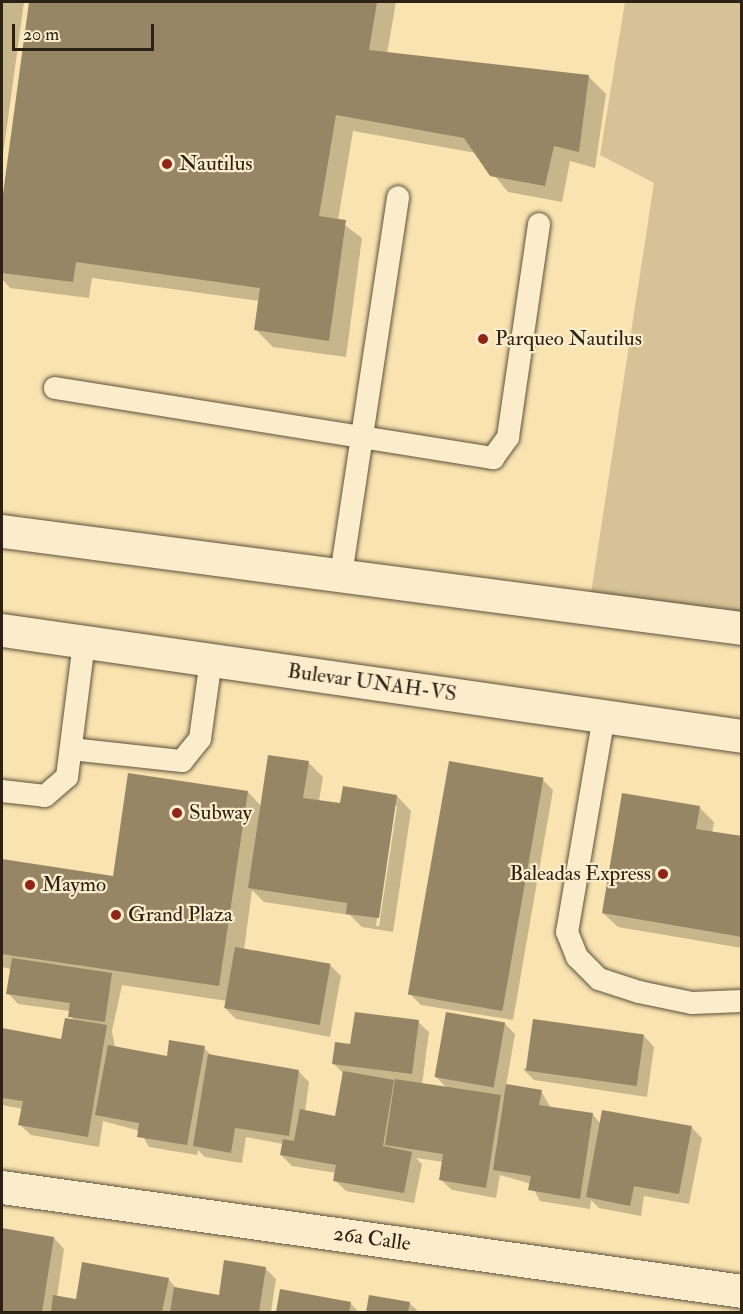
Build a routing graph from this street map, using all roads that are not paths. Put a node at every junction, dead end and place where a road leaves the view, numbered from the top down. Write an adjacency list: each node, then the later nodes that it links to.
1 (398, 197): 4 (lane)
2 (539, 224): 4 (lane)
3 (55, 388): 4 (lane)
4 (362, 435): 6 (lane)
5 (2, 531): 6 (main road)
6 (341, 574): 7 (main road)
7 (741, 628)
8 (2, 630): 9 (main road, Bulevar UNAH-VS)
9 (84, 642): 10 (main road, Bulevar UNAH-VS); 13 (lane)
10 (211, 660): 11 (main road, Bulevar UNAH-VS); 13 (lane)
11 (604, 716): 12 (main road, Bulevar UNAH-VS); 15 (lane)
12 (741, 736)
13 (71, 749): 14 (lane)
14 (2, 791)
15 (741, 1001)
16 (2, 1186): 17 (main road, 26a Calle)
17 (741, 1292)

